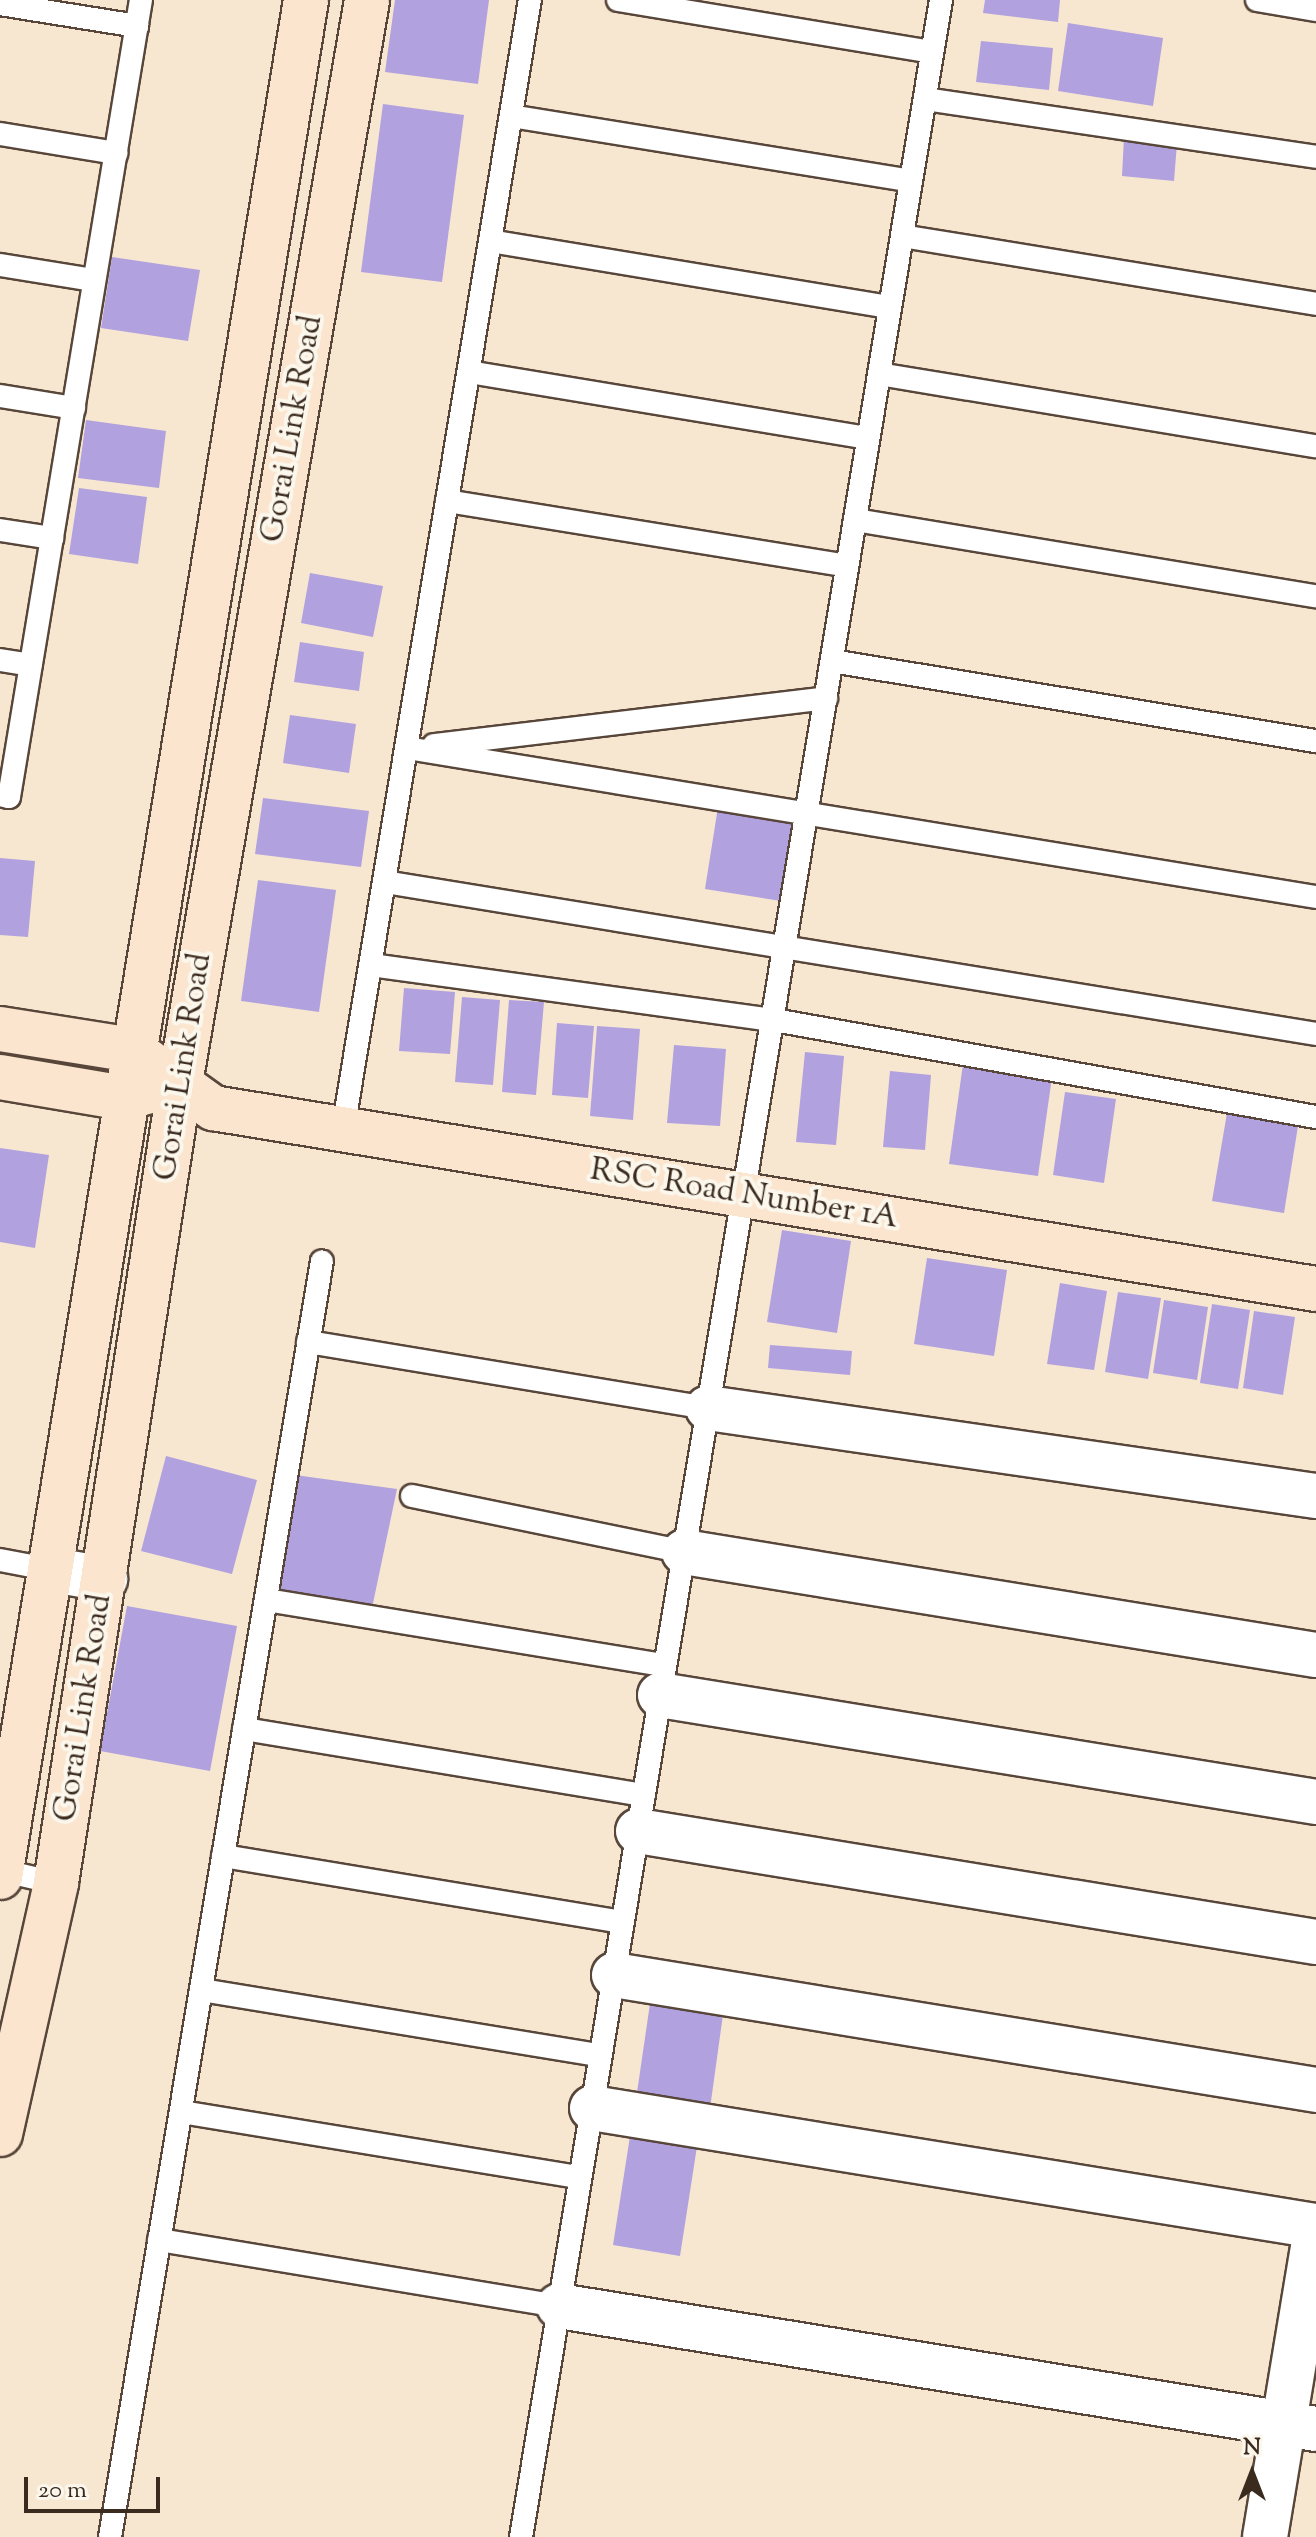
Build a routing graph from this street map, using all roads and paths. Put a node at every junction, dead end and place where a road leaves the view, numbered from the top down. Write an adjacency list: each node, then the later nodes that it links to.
1 (141, 0): 10 (lane)
2 (306, 0): 51 (main road, Gorai Link Road)
3 (367, 0): 53 (main road, Gorai Link Road)
4 (530, 0): 13 (lane)
5 (618, 0): 11 (lane)
6 (941, 0): 11 (lane)
7 (1257, 0): 9 (lane)
8 (0, 4): 10 (lane)
9 (1316, 10)
10 (137, 26): 15 (lane)
11 (932, 52): 12 (lane)
12 (925, 99): 16 (lane); 17 (lane)
13 (511, 116): 17 (lane); 19 (lane)
14 (0, 134): 15 (lane)
15 (116, 153): 21 (lane)
16 (1316, 157)
17 (911, 181): 18 (lane)
18 (902, 236): 22 (lane); 23 (lane)
19 (490, 241): 23 (lane); 24 (lane)
20 (0, 265): 21 (lane)
21 (94, 280): 27 (lane)
22 (1316, 304)
23 (890, 307): 25 (lane)
24 (469, 372): 28 (lane); 30 (lane)
25 (879, 374): 28 (lane); 29 (lane)
26 (0, 396): 27 (lane)
27 (74, 408): 33 (lane)
28 (868, 438): 31 (lane)
29 (1316, 446)
30 (447, 501): 34 (lane); 41 (lane)
31 (855, 520): 34 (lane); 35 (lane)
32 (0, 530): 33 (lane)
33 (52, 538): 38 (lane)
34 (847, 566): 37 (lane)
35 (1316, 596)
36 (0, 660): 38 (lane)
37 (832, 661): 39 (lane); 40 (lane)
38 (31, 665): 42 (lane)
39 (826, 698): 41 (lane); 43 (lane)
40 (1316, 741)
41 (407, 748): 43 (lane); 44 (lane)
42 (0, 795)
43 (806, 813): 45 (lane); 46 (lane)
44 (385, 882): 46 (lane); 47 (lane)
45 (1316, 897)
46 (784, 948): 48 (lane); 50 (lane)
47 (371, 965): 48 (lane); 56 (lane)
48 (774, 1020): 55 (lane); 57 (lane)
49 (0, 1029): 51 (main road)
50 (1316, 1034)
51 (132, 1050): 53 (main road, RSC Road Number 1A); 54 (main road, Gorai Link Road)
52 (0, 1077): 54 (main road)
53 (180, 1083): 54 (main road); 56 (main road, RSC Road Number 1A); 67 (main road, Gorai Link Road)
54 (124, 1098): 66 (main road, Gorai Link Road)
55 (1316, 1117)
56 (343, 1129): 57 (main road, RSC Road Number 1A)
57 (743, 1195): 59 (main road, RSC Road Number 1A); 61 (lane)
58 (322, 1261): 60 (lane)
59 (1316, 1289)
60 (308, 1342): 61 (lane); 68 (lane)
61 (708, 1408): 63 (street); 64 (lane)
62 (412, 1496): 64 (lane)
63 (1316, 1496)
64 (684, 1552): 69 (street); 70 (lane)
65 (0, 1560): 66 (lane)
66 (53, 1570): 67 (street); 75 (main road, Gorai Link Road)
67 (105, 1579): 76 (main road, Gorai Link Road)
68 (266, 1600): 70 (lane); 71 (lane)
69 (1316, 1655)
70 (663, 1680): 72 (street); 73 (lane)
71 (244, 1729): 73 (lane); 74 (lane)
72 (1316, 1802)
73 (641, 1813): 77 (lane); 78 (street)
74 (223, 1856): 77 (lane); 80 (lane)
75 (1, 1872): 76 (lane)
76 (56, 1883): 85 (main road, Gorai Link Road)
77 (623, 1922): 79 (lane)
78 (1316, 1942)
79 (614, 1975): 81 (lane); 82 (street)
80 (201, 1990): 81 (lane); 84 (lane)
81 (600, 2055): 83 (lane)
82 (1316, 2090)
83 (592, 2108): 86 (lane); 87 (street)
84 (181, 2112): 86 (lane); 88 (lane)
85 (0, 2134)
86 (580, 2177): 89 (lane)
87 (1316, 2228): 90 (street)
88 (159, 2240): 89 (lane); 91 (lane)
89 (559, 2306): 90 (street); 92 (lane)
90 (1300, 2426): 93 (street)
91 (110, 2537)
92 (521, 2537)
93 (1265, 2537)

